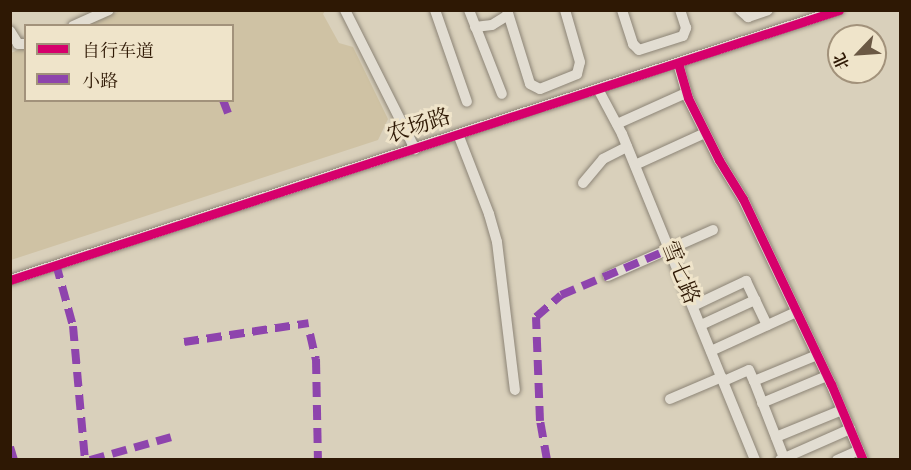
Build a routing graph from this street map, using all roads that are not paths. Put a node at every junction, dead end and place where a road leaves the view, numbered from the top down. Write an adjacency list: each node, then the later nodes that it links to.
1 (109, 10): 12 (street)
2 (435, 10): 20 (street)
3 (469, 10): 13 (street)
4 (565, 10): 11 (street)
5 (622, 10): 6 (street)
6 (680, 10)
7 (740, 10): 8 (street)
8 (768, 10)
9 (346, 11): 25 (street)
10 (834, 11): 16 (street, 农场路)
11 (508, 13): 13 (street)
12 (78, 24)
13 (475, 27): 19 (street)
14 (10, 31): 15 (street)
15 (24, 44)
16 (678, 63): 17 (street, 农场路); 18 (street)
17 (598, 89): 21 (street, 雪七路); 23 (street, 农场路)
18 (686, 93): 21 (street); 22 (street)
19 (502, 94)
20 (467, 102)
21 (617, 124): 24 (street, 雪七路)
22 (705, 133): 26 (street); 34 (street)
23 (458, 134): 25 (street, 农场路); 42 (street)
24 (627, 147): 26 (street, 雪七路); 27 (street)
25 (415, 149): 31 (street, 农场路)
26 (635, 165): 29 (street, 雪七路)
27 (583, 183)
28 (713, 230): 29 (street)
29 (669, 249): 30 (street); 33 (street, 雪七路)
30 (608, 276)
31 (10, 280)
32 (755, 300): 33 (street); 35 (street); 36 (street)
33 (693, 306): 35 (street, 雪七路)
34 (796, 312): 36 (street); 38 (street)
35 (701, 325): 37 (street, 雪七路)
36 (767, 325): 37 (street)
37 (711, 351): 40 (street, 雪七路)
38 (817, 355): 39 (street); 41 (street)
39 (827, 376): 44 (street); 45 (street)
40 (723, 379): 41 (street); 43 (street); 49 (street, 雪七路)
41 (754, 381): 44 (street)
42 (515, 390)
43 (670, 399)
44 (762, 403): 47 (street)
45 (842, 410): 46 (street); 47 (street)
46 (850, 429): 48 (street); 50 (street)
47 (776, 437): 50 (street)
48 (861, 455): 51 (street)
49 (752, 459)
50 (782, 459)
51 (837, 459)

